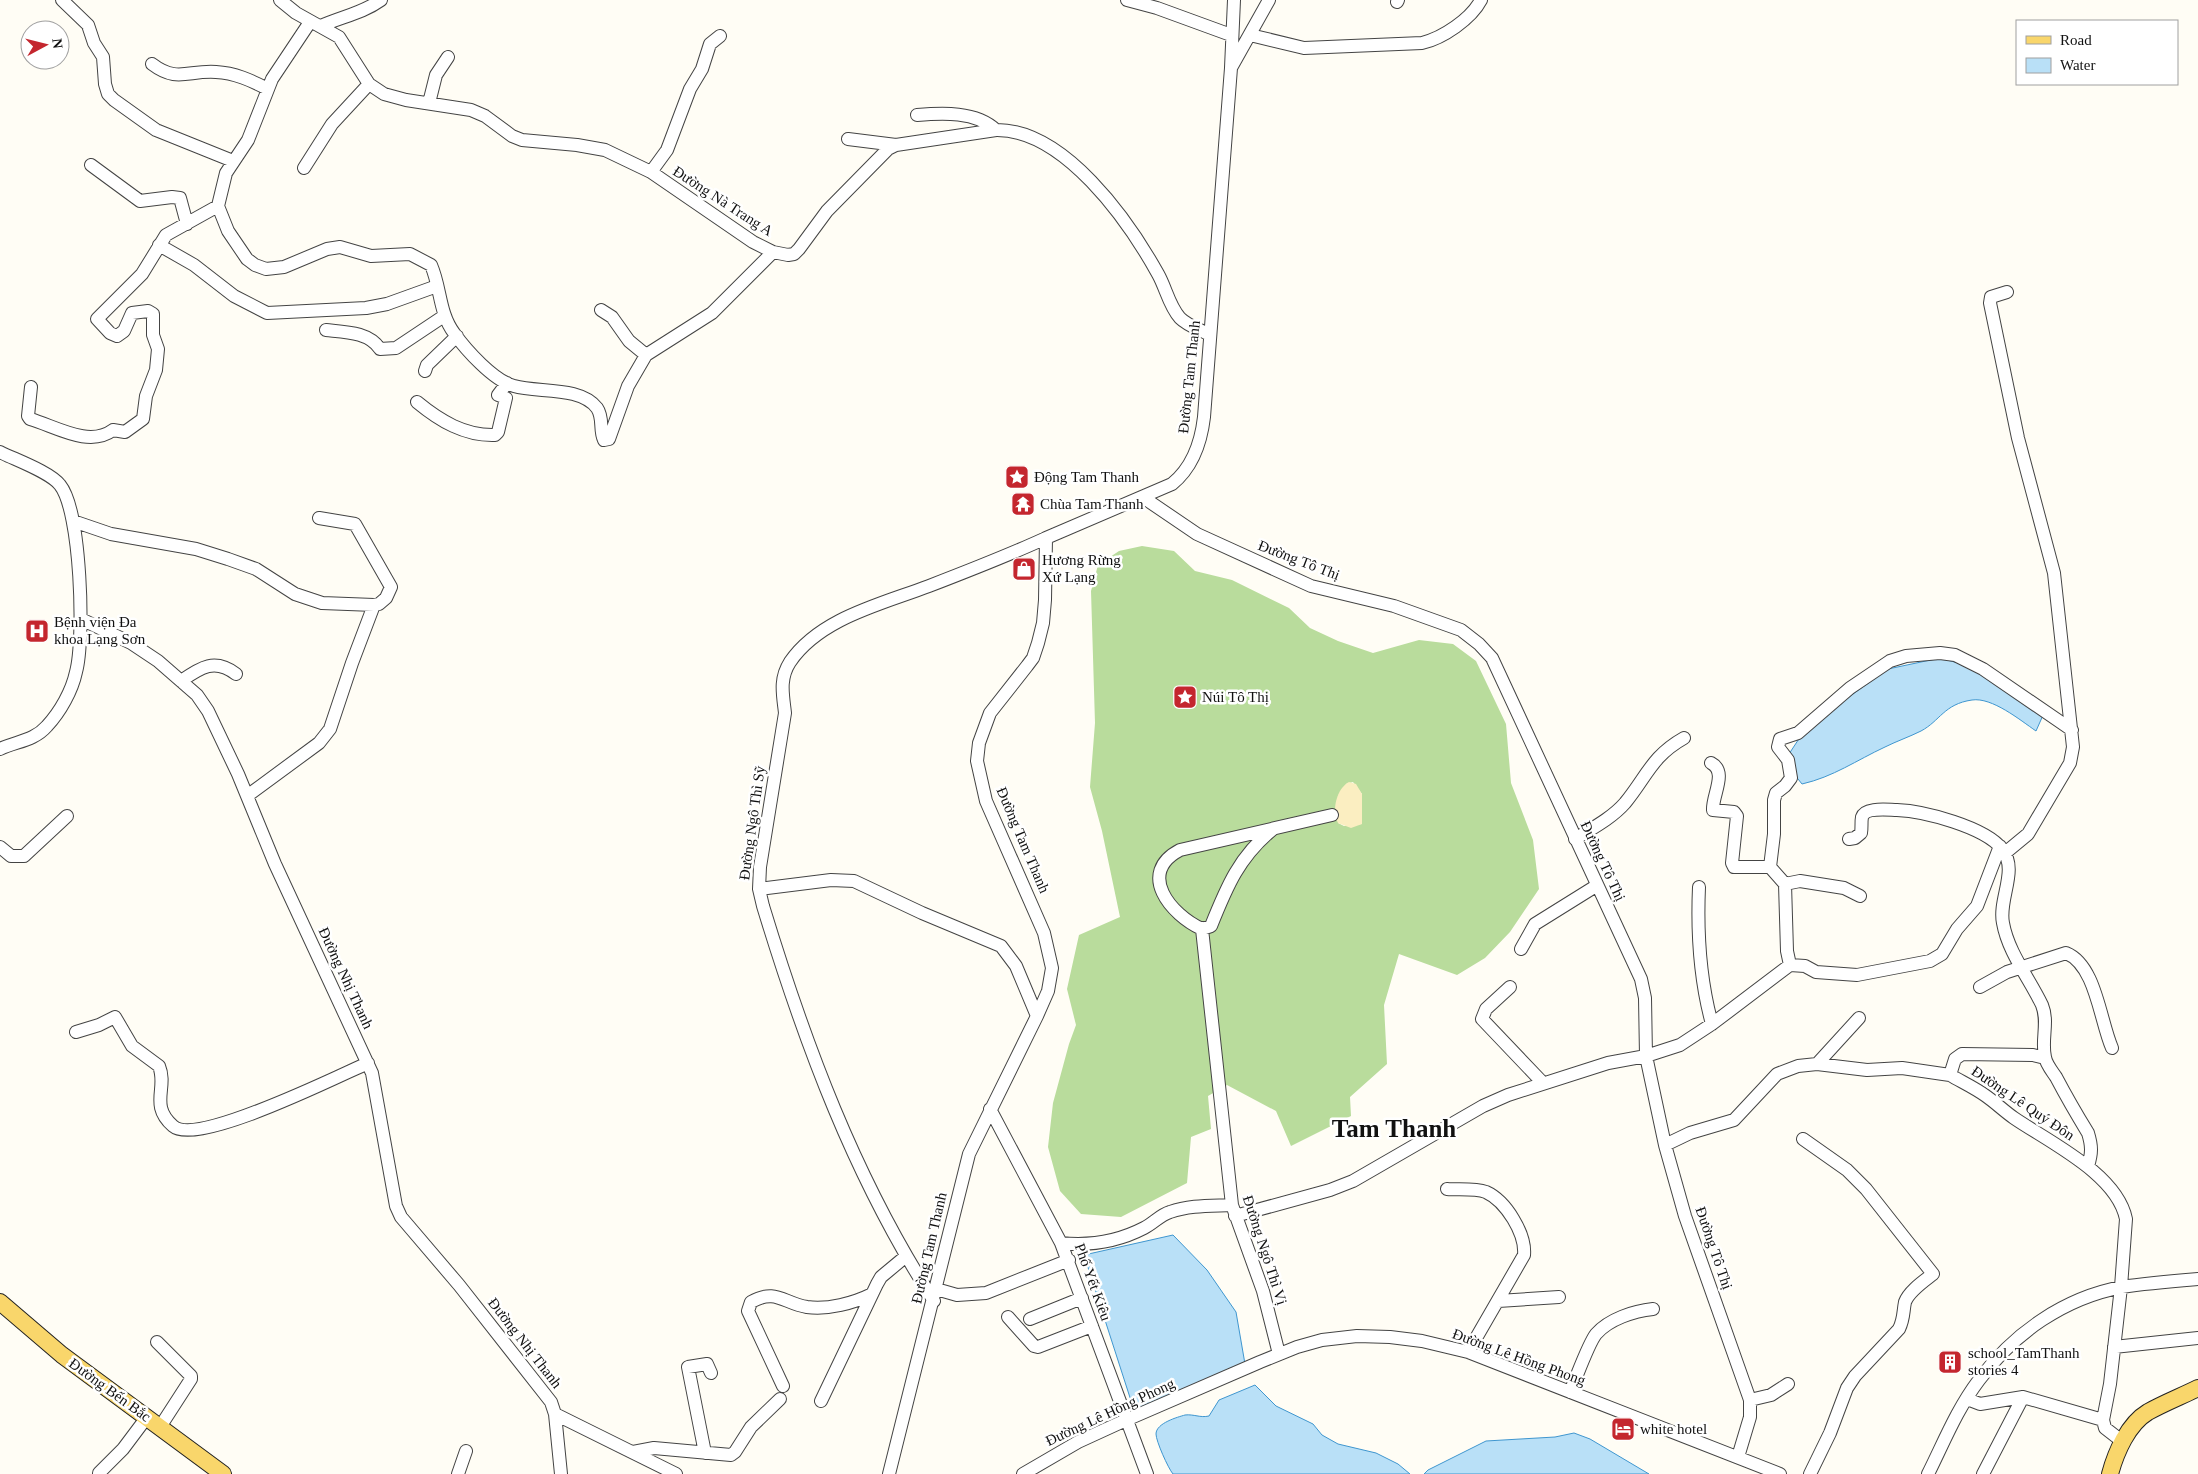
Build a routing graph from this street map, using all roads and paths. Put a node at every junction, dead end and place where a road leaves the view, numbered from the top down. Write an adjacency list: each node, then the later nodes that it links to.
1 (62, 0): 22 (street)
2 (280, 0): 8 (street, Đường Nà Trang A)
3 (381, 0): 8 (street)
4 (1127, 0): 9 (street)
5 (1234, 0): 9 (street, Đường Tam Thanh)
6 (1269, 0): 11 (street)
7 (1481, 0): 11 (street)
8 (316, 24): 15 (street, Đường Nà Trang A); 16 (street)
9 (1231, 35): 14 (street, Đường Tam Thanh)
10 (720, 36): 25 (street)
11 (1250, 36): 14 (street)
12 (448, 57): 17 (street)
13 (152, 64): 16 (street)
14 (1231, 68): 35 (street, Đường Tam Thanh)
15 (369, 84): 17 (street, Đường Nà Trang A); 24 (street)
16 (268, 89): 22 (street)
17 (429, 103): 25 (street, Đường Nà Trang A)
18 (917, 114): 19 (street)
19 (996, 130): 21 (street); 35 (street)
20 (848, 139): 21 (street)
21 (896, 145): 29 (street, Đường Nà Trang A)
22 (233, 161): 26 (street)
23 (92, 165): 27 (street)
24 (304, 168)
25 (651, 172): 29 (street, Đường Nà Trang A)
26 (218, 206): 27 (street); 30 (street)
27 (187, 224): 28 (street)
28 (159, 245): 30 (street); 40 (street)
29 (773, 252): 37 (street)
30 (437, 286): 33 (street)
31 (2007, 292): 51 (street)
32 (601, 310): 37 (street)
33 (444, 316): 34 (street); 36 (street)
34 (326, 330)
35 (1210, 335): 43 (street, Đường Tam Thanh)
36 (457, 336): 38 (street); 39 (street)
37 (646, 355): 39 (street)
38 (425, 371)
39 (507, 383): 41 (street)
40 (31, 387)
41 (417, 402)
42 (0, 452): 45 (street)
43 (1144, 498): 46 (street, Đường Tam Thanh); 60 (street, Đường Tô Thị)
44 (319, 518): 47 (street)
45 (73, 521): 47 (street); 48 (street)
46 (1046, 538): 67 (street, Đường Ngô Thì Sỹ); 77 (street, Đường Tam Thanh)
47 (374, 605): 55 (street)
48 (81, 619): 50 (street, Đường Nhị Thanh); 53 (street)
49 (236, 674): 50 (street)
50 (181, 680): 55 (street, Đường Nhị Thanh)
51 (2072, 730): 62 (street); 63 (street)
52 (1684, 738): 60 (street)
53 (0, 749)
54 (1711, 763): 63 (street)
55 (247, 796): 84 (street, Đường Nhị Thanh)
56 (1332, 815): 58 (street)
57 (67, 816): 61 (street)
58 (1273, 829): 69 (street); 69 (street)
59 (1849, 839): 62 (street)
60 (1575, 840): 65 (street, Đường Tô Thị)
61 (0, 847)
62 (2003, 850): 73 (street); 74 (street)
63 (1770, 867): 64 (street)
64 (1785, 884): 68 (street); 73 (street)
65 (1596, 886): 71 (street); 82 (street, Đường Tô Thị)
66 (1699, 887): 79 (street)
67 (759, 889): 77 (street); 95 (street, Đường Ngô Thì Sỹ)
68 (1860, 896)
69 (1202, 929): 93 (street, Đường Ngô Thì Vị)
70 (2080, 948): 72 (street)
71 (1521, 949)
72 (2066, 953): 74 (street); 81 (street)
73 (1790, 964): 79 (street)
74 (2021, 968): 76 (street); 83 (street)
75 (1510, 987): 87 (street)
76 (1980, 987)
77 (1037, 1016): 88 (street, Đường Tam Thanh)
78 (1859, 1018): 85 (street)
79 (1712, 1024): 82 (street)
80 (76, 1032): 84 (street)
81 (2112, 1048)
82 (1646, 1056): 87 (street); 90 (street, Đường Tô Thị)
83 (2045, 1058): 86 (street); 91 (street)
84 (368, 1063): 122 (street, Đường Nhị Thanh)
85 (1817, 1064): 86 (street, Đường Lê Quý Đôn); 90 (street, Đường Lê Quý Đôn)
86 (1950, 1075): 91 (street, Đường Lê Quý Đôn)
87 (1542, 1082): 93 (street)
88 (990, 1109): 94 (street, Phố Yết Kiêu); 100 (street, Đường Tam Thanh)
89 (1803, 1139): 141 (street)
90 (1665, 1145): 120 (street, Đường Tô Thị)
91 (2088, 1166): 98 (street, Đường Lê Quý Đôn)
92 (1447, 1189): 103 (street)
93 (1233, 1210): 94 (street); 113 (street, Đường Ngô Thì Vị)
94 (1062, 1243): 96 (street, Phố Yết Kiêu)
95 (905, 1257): 99 (street); 100 (street, Đường Ngô Thì Sỹ)
96 (1069, 1260): 100 (street); 102 (street, Phố Yết Kiêu)
97 (2198, 1278): 98 (street)
98 (2121, 1287): 111 (street, Đường Lê Quý Đôn); 119 (street)
99 (872, 1294): 121 (street); 130 (street)
100 (935, 1295): 137 (street, Đường Tam Thanh)
101 (1559, 1297): 103 (street)
102 (1082, 1298): 107 (street); 108 (street, Phố Yết Kiêu)
103 (1498, 1301): 112 (street)
104 (3, 1309): 123 (main road, Đường Bến Bắc)
105 (1653, 1309): 117 (street)
106 (1008, 1317): 108 (street)
107 (1030, 1319)
108 (1092, 1326): 124 (street, Phố Yết Kiêu)
109 (2198, 1338): 111 (street)
110 (157, 1342): 126 (street)
111 (2114, 1347): 125 (street, Đường Lê Quý Đôn)
112 (1468, 1352): 113 (street, Đường Lê Hồng Phong); 117 (street, Đường Lê Hồng Phong)
113 (1279, 1354): 124 (street, Đường Lê Hồng Phong)
114 (711, 1373): 130 (street)
115 (1788, 1384): 120 (street)
116 (2198, 1388): 127 (main road)
117 (1570, 1392): 131 (street, Đường Lê Hồng Phong)
118 (2023, 1397): 119 (street); 125 (street); 143 (street)
119 (1967, 1399): 142 (street)
120 (1750, 1400): 131 (street, Đường Tô Thị)
121 (821, 1401)
122 (556, 1414): 129 (street, Đường Nhị Thanh); 135 (street)
123 (146, 1417): 126 (main road, Đường Bến Bắc); 132 (street)
124 (1126, 1420): 138 (street, Đường Lê Hồng Phong); 139 (street, Phố Yết Kiêu)
125 (2103, 1420): 127 (street)
126 (160, 1427): 133 (main road, Đường Bến Bắc)
127 (2123, 1442): 144 (main road)
128 (466, 1451): 134 (street)
129 (633, 1452): 130 (street); 136 (street, Đường Nhị Thanh)
130 (705, 1454)
131 (1738, 1457): 140 (street, Đường Lê Hồng Phong)
132 (99, 1473)
133 (223, 1474)
134 (458, 1474)
135 (561, 1474)
136 (676, 1474)
137 (889, 1474)
138 (1023, 1474)
139 (1147, 1474)
140 (1780, 1474)
141 (1810, 1474)
142 (1928, 1474)
143 (1983, 1474)
144 (2110, 1474)

